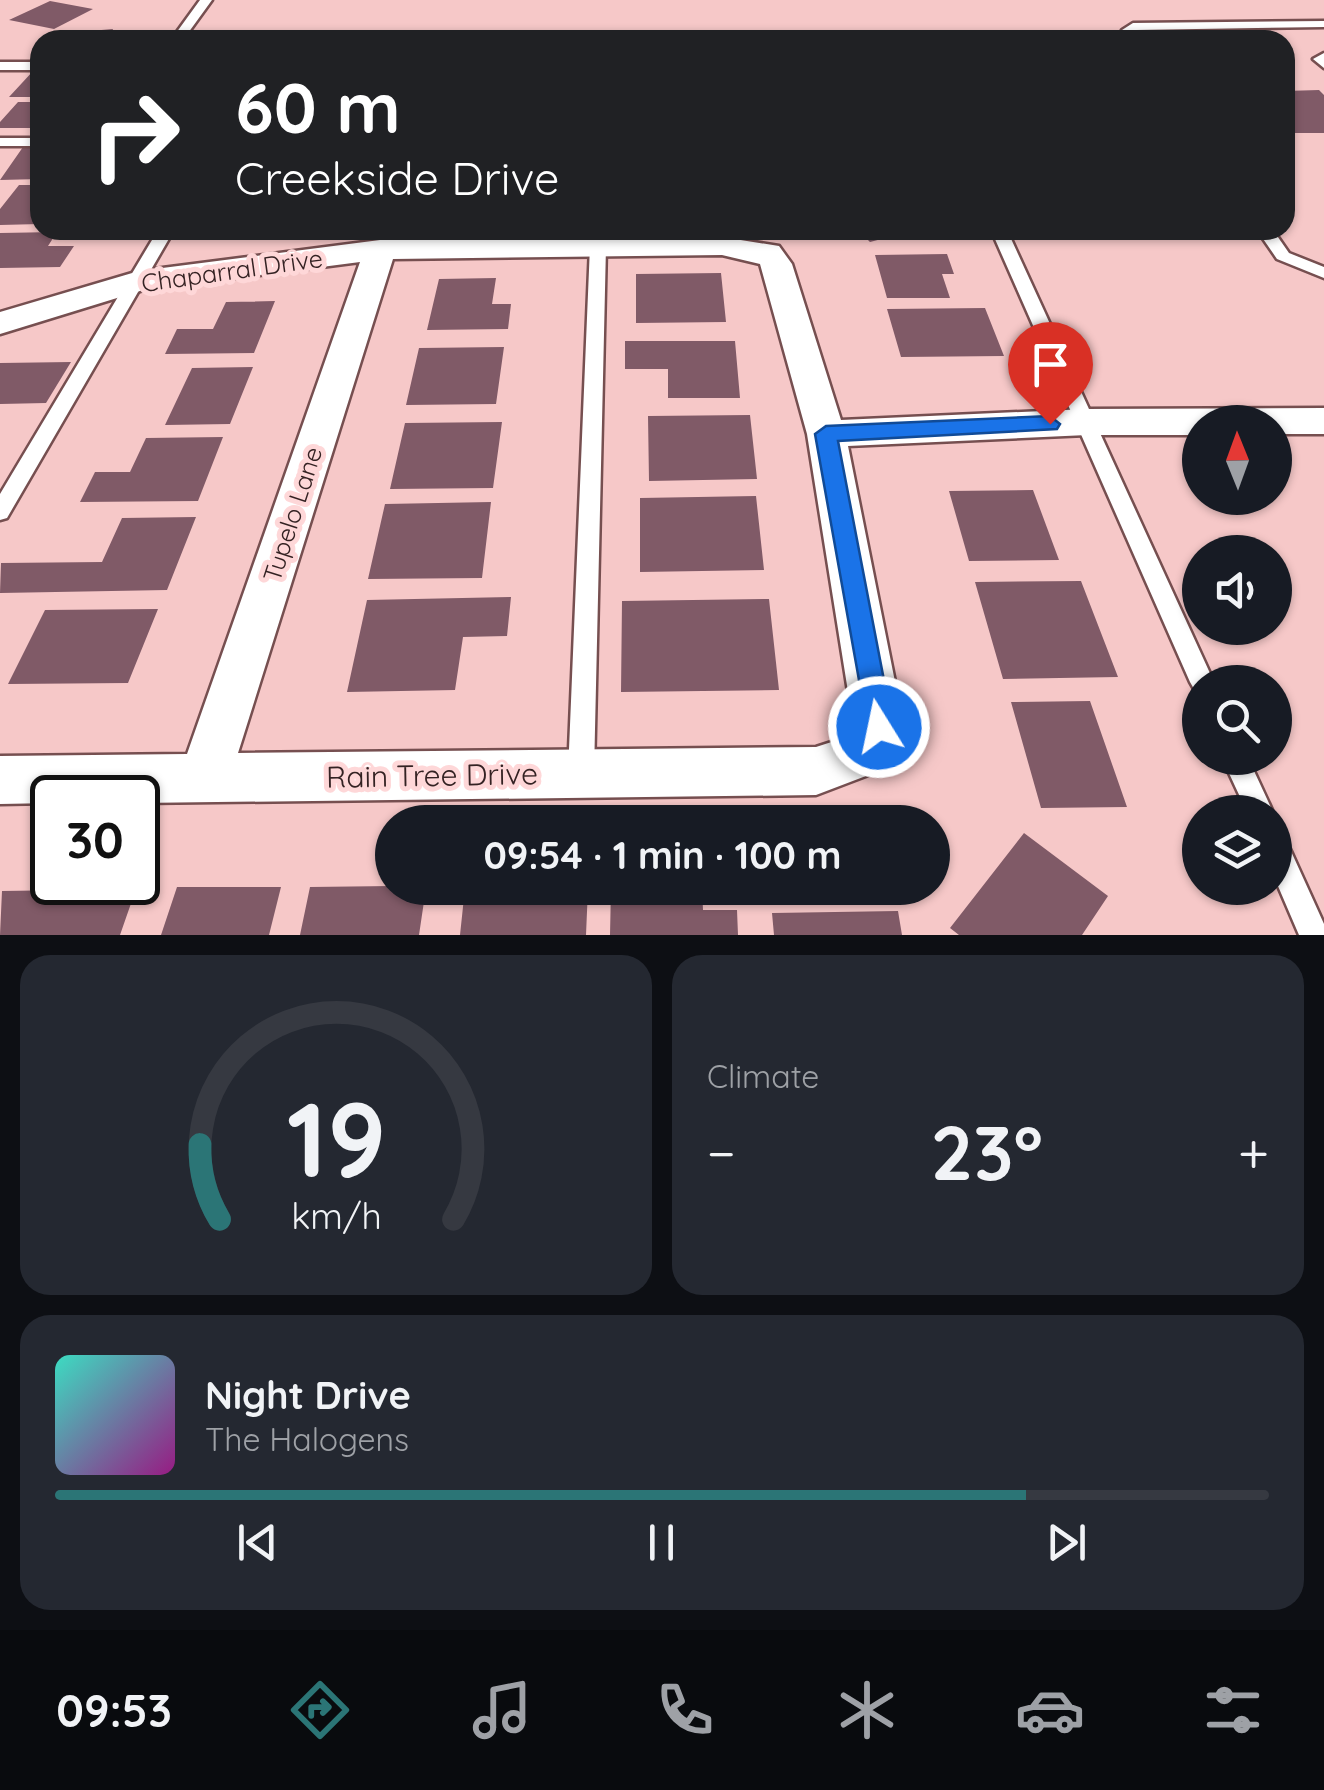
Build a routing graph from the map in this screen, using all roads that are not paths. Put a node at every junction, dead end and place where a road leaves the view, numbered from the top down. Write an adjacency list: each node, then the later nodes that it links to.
1 (206, 0): 3 (lane)
2 (1324, 24): 4 (lane)
3 (184, 30)
4 (1197, 30)
5 (0, 66): 6 (lane)
6 (30, 66)
7 (0, 142): 8 (lane)
8 (30, 142)
9 (161, 240): 15 (lane)
10 (1004, 240): 18 (lane)
11 (1273, 240): 14 (lane)
12 (598, 246): 13 (street, Chaparral Drive); 19 (street, Chaparral Drive); 22 (lane)
13 (380, 250): 15 (street, Chaparral Drive); 23 (street, Tupelo Lane)
14 (1324, 273)
15 (139, 281): 16 (street, Chaparral Drive); 20 (lane)
16 (0, 322)
17 (1324, 421): 18 (street)
18 (1086, 422): 19 (street); 21 (lane)
19 (826, 434): 22 (street, Rain Tree Drive)
20 (0, 512)
21 (1194, 665)
22 (580, 773): 23 (street, Rain Tree Drive)
23 (204, 778): 24 (street, Rain Tree Drive)
24 (0, 780)
25 (1292, 885): 26 (lane)
26 (1314, 935)

